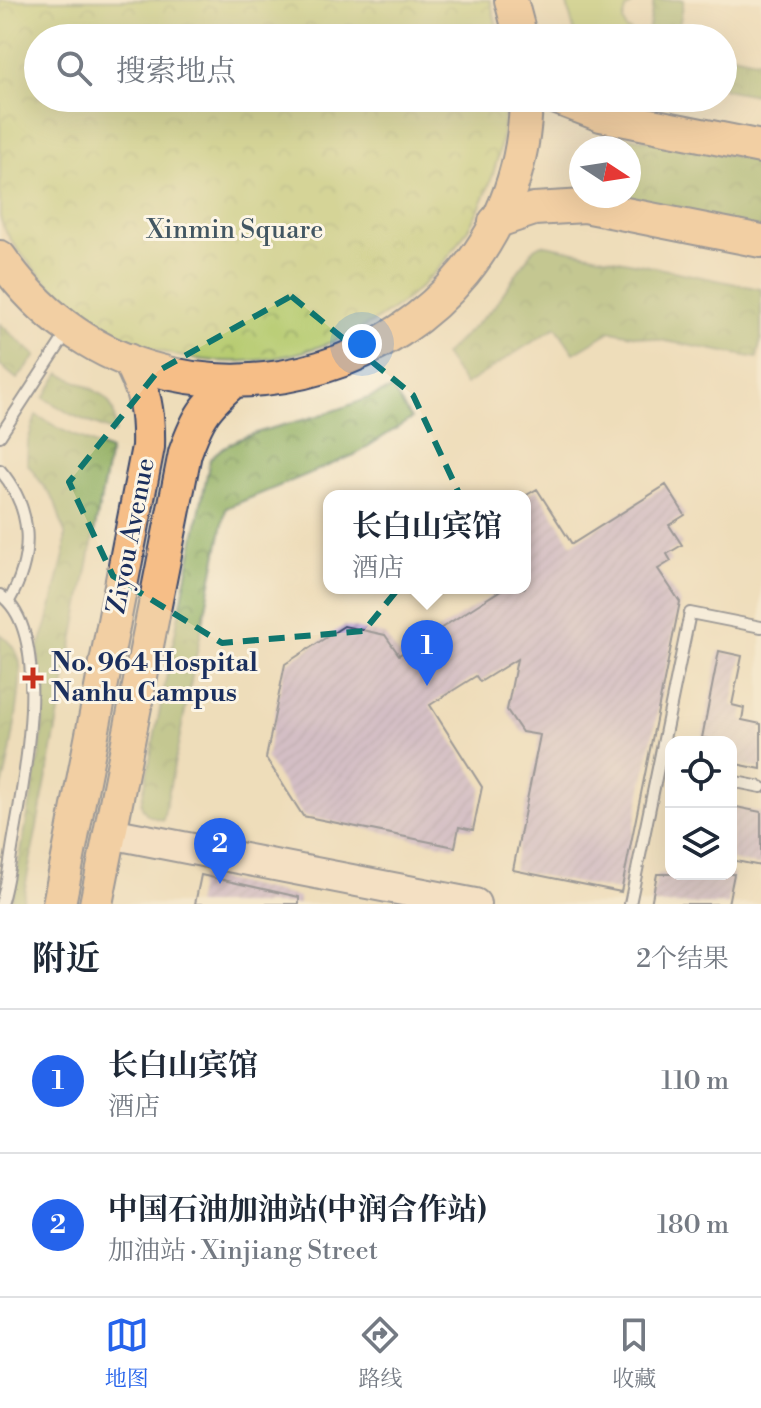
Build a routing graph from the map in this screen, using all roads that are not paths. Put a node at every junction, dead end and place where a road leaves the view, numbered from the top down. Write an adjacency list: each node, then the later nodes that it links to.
1 (525, 112): 4 (main road)
2 (593, 112): 3 (main road)
3 (761, 147)
4 (495, 222): 5 (main road); 10 (main road)
5 (761, 241)
6 (0, 257): 7 (main road)
7 (10, 280): 8 (main road)
8 (71, 328): 9 (main road); 11 (lane)
9 (128, 360): 10 (main road); 21 (main road, Ziyou Avenue)
10 (234, 381): 19 (main road, Ziyou Avenue)
11 (0, 436)
12 (0, 470): 13 (lane)
13 (5, 598): 20 (lane)
14 (761, 627): 15 (lane)
15 (669, 736)
16 (665, 759): 24 (lane)
17 (737, 782): 18 (lane)
18 (761, 787)
19 (110, 833): 22 (main road, Ziyou Avenue); 23 (street)
20 (1, 904)
21 (59, 904)
22 (96, 904)
23 (475, 904)
24 (630, 904)

